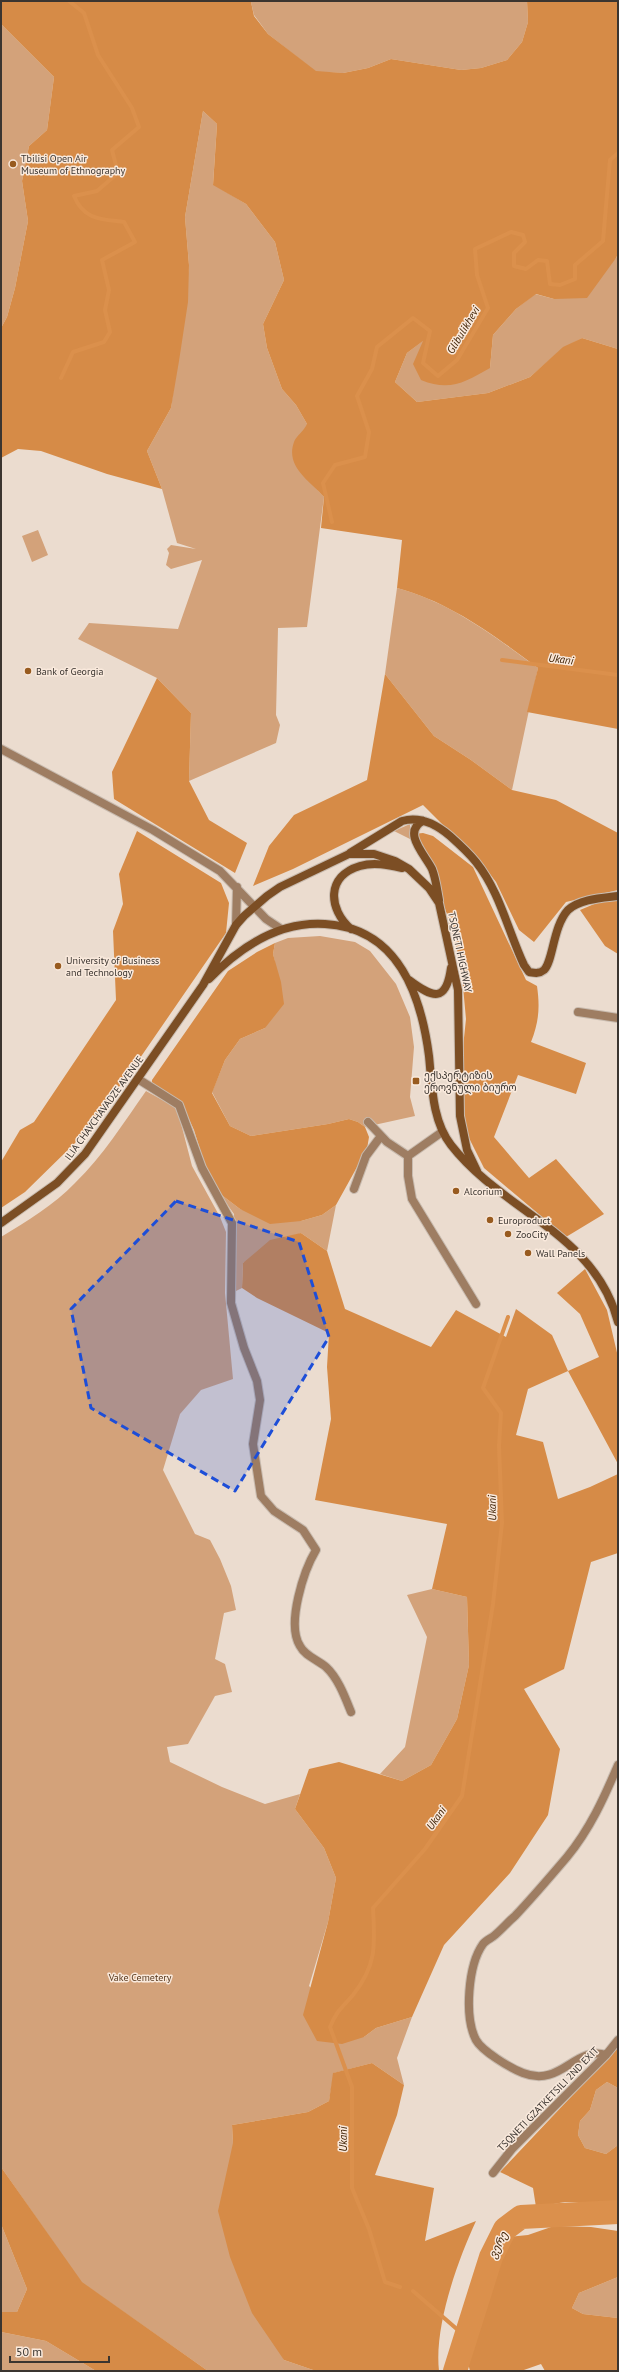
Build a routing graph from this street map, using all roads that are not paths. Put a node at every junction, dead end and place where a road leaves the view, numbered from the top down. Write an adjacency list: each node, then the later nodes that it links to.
1 (1, 749): 5 (street)
2 (423, 820): 3 (main road); 6 (main road); 7 (main road)
3 (349, 854): 4 (main road, TSQNETI HIGHWAY); 8 (main road, TSQNETI HIGHWAY)
4 (409, 869): 7 (main road, TSQNETI HIGHWAY); 11 (main road)
5 (236, 887): 8 (street); 9 (street)
6 (618, 896)
7 (439, 904): 12 (main road, TSQNETI HIGHWAY)
8 (254, 906): 9 (main road, TSQNETI HIGHWAY); 10 (street)
9 (236, 925): 14 (main road, TSQNETI HIGHWAY)
10 (281, 929): 11 (main road, TSQNETI HIGHWAY); 14 (main road, TSQNETI HIGHWAY)
11 (352, 930): 13 (main road, TSQNETI HIGHWAY)
12 (452, 963): 13 (main road); 22 (main road, TSQNETI HIGHWAY)
13 (409, 980): 19 (main road, TSQNETI HIGHWAY)
14 (203, 985): 17 (main road, ILIA CHAVCHAVADZE AVENUE)
15 (578, 1012): 16 (street)
16 (618, 1018)
17 (138, 1079): 24 (main road, ILIA CHAVCHAVADZE AVENUE); 27 (street)
18 (368, 1122): 20 (street)
19 (442, 1132): 21 (street); 22 (main road, TSQNETI HIGHWAY)
20 (382, 1136): 21 (street); 23 (street)
21 (408, 1156): 25 (street)
22 (477, 1171): 26 (main road, TSQNETI HIGHWAY)
23 (354, 1189)
24 (1, 1223)
25 (476, 1304)
26 (618, 1322)
27 (351, 1712)
28 (618, 1765): 30 (street)
29 (618, 2040): 30 (street, TSQNETI GZATKETSILI 2ND EXIT)
30 (606, 2055): 31 (street, TSQNETI GZATKETSILI 2ND EXIT)
31 (493, 2173)

